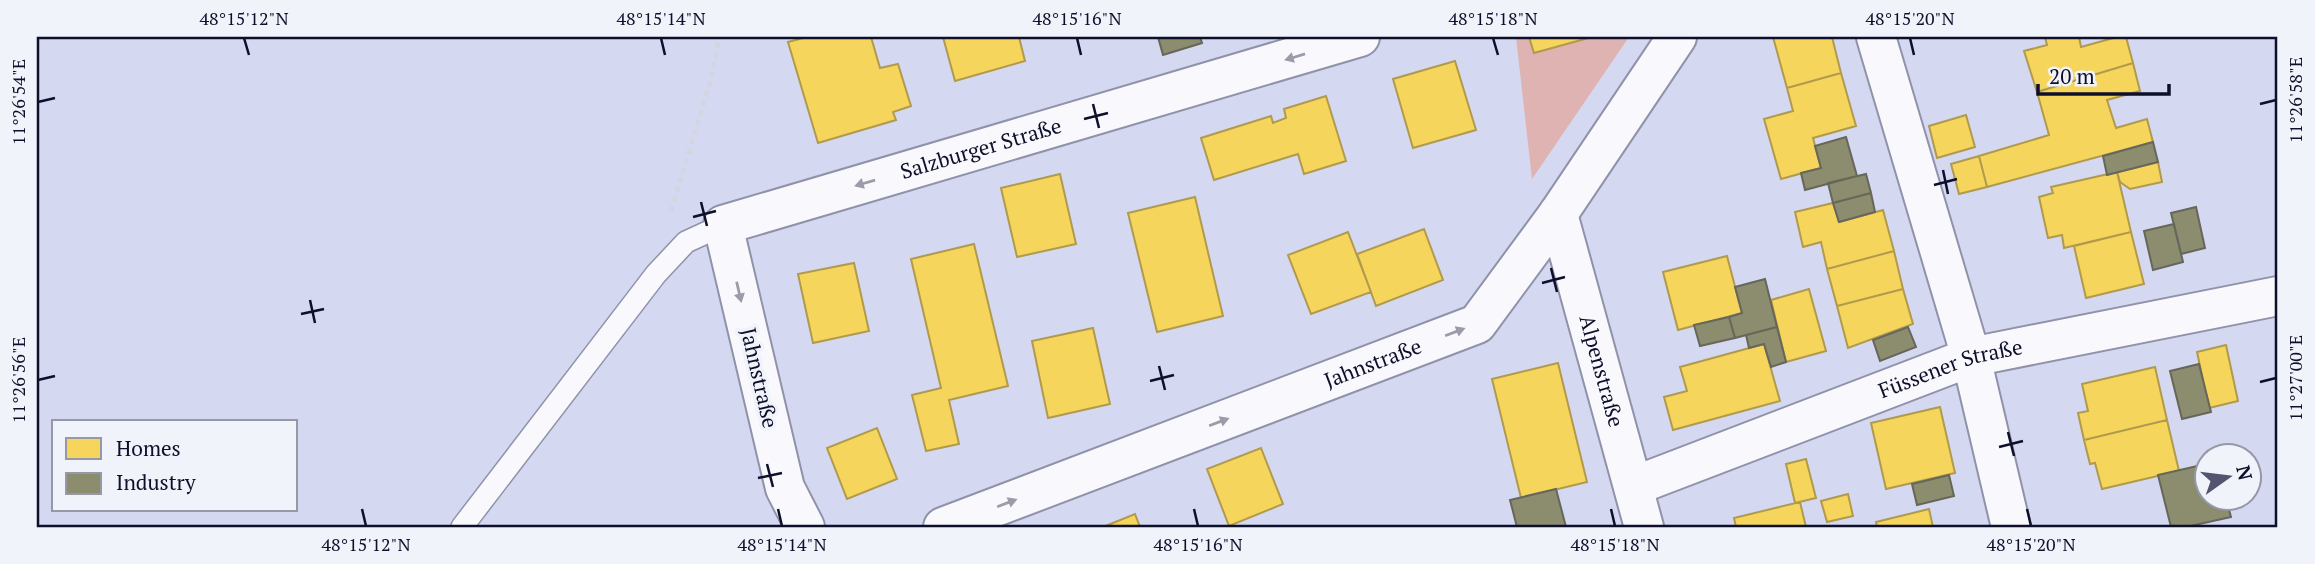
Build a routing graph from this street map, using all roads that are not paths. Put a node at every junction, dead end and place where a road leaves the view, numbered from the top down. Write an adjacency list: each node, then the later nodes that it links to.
1 (1360, 37): 5 (street, Salzburger Straße, one-way to 5)
2 (1677, 37): 4 (street, Jahnstraße)
3 (1876, 37): 7 (street)
4 (1558, 214): 8 (street, Alpenstraße); 11 (street, Jahnstraße, one-way to 4)
5 (723, 225): 9 (lane); 10 (street, Jahnstraße, one-way to 10)
6 (2278, 296): 7 (street, Füssener Straße)
7 (1972, 357): 8 (street, Füssener Straße); 13 (street)
8 (1634, 486): 12 (street, Alpenstraße)
9 (462, 527)
10 (805, 527)
11 (943, 527)
12 (1644, 527)
13 (2011, 527)

